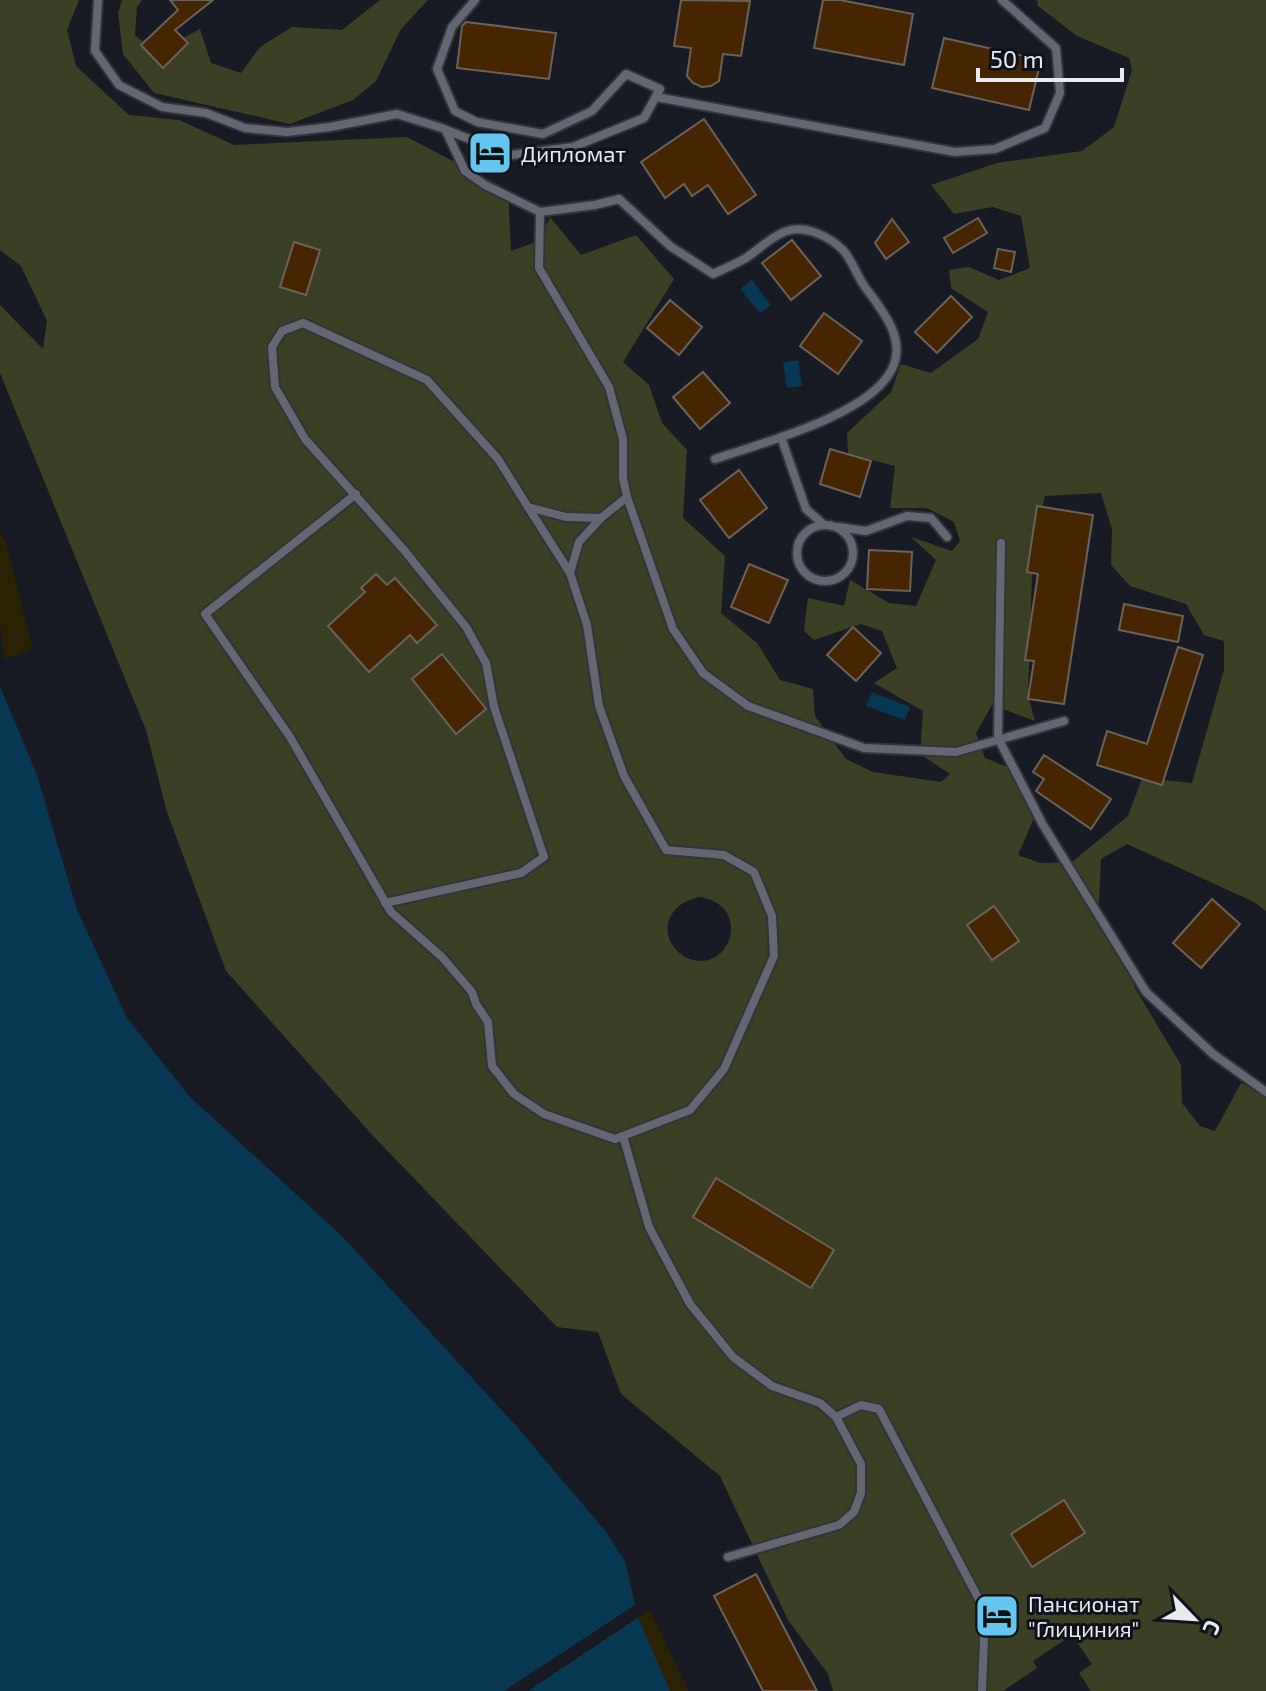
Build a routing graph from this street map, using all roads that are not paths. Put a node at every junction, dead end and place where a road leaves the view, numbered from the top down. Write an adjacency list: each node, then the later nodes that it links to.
1 (98, 0): 5 (lane)
2 (475, 0): 4 (lane)
3 (1002, 0): 4 (lane)
4 (656, 97): 5 (lane)
5 (445, 129): 6 (lane)
6 (540, 212): 7 (lane); 10 (lane)
7 (781, 437): 8 (lane); 13 (lane)
8 (715, 459)
9 (356, 494): 11 (lane); 20 (lane); 20 (lane)
10 (627, 497): 12 (lane); 19 (lane)
11 (528, 507): 12 (lane); 17 (lane)
12 (601, 518): 17 (lane)
13 (823, 524): 14 (lane); 14 (lane)
14 (837, 526): 15 (lane)
15 (947, 537)
16 (1001, 543): 19 (lane)
17 (570, 573): 22 (lane)
18 (1064, 721): 19 (lane)
19 (998, 738): 21 (lane)
20 (385, 903): 22 (lane)
21 (1266, 1092)
22 (623, 1136): 23 (lane)
23 (836, 1417): 24 (lane); 25 (lane)
24 (728, 1557)
25 (982, 1691)

